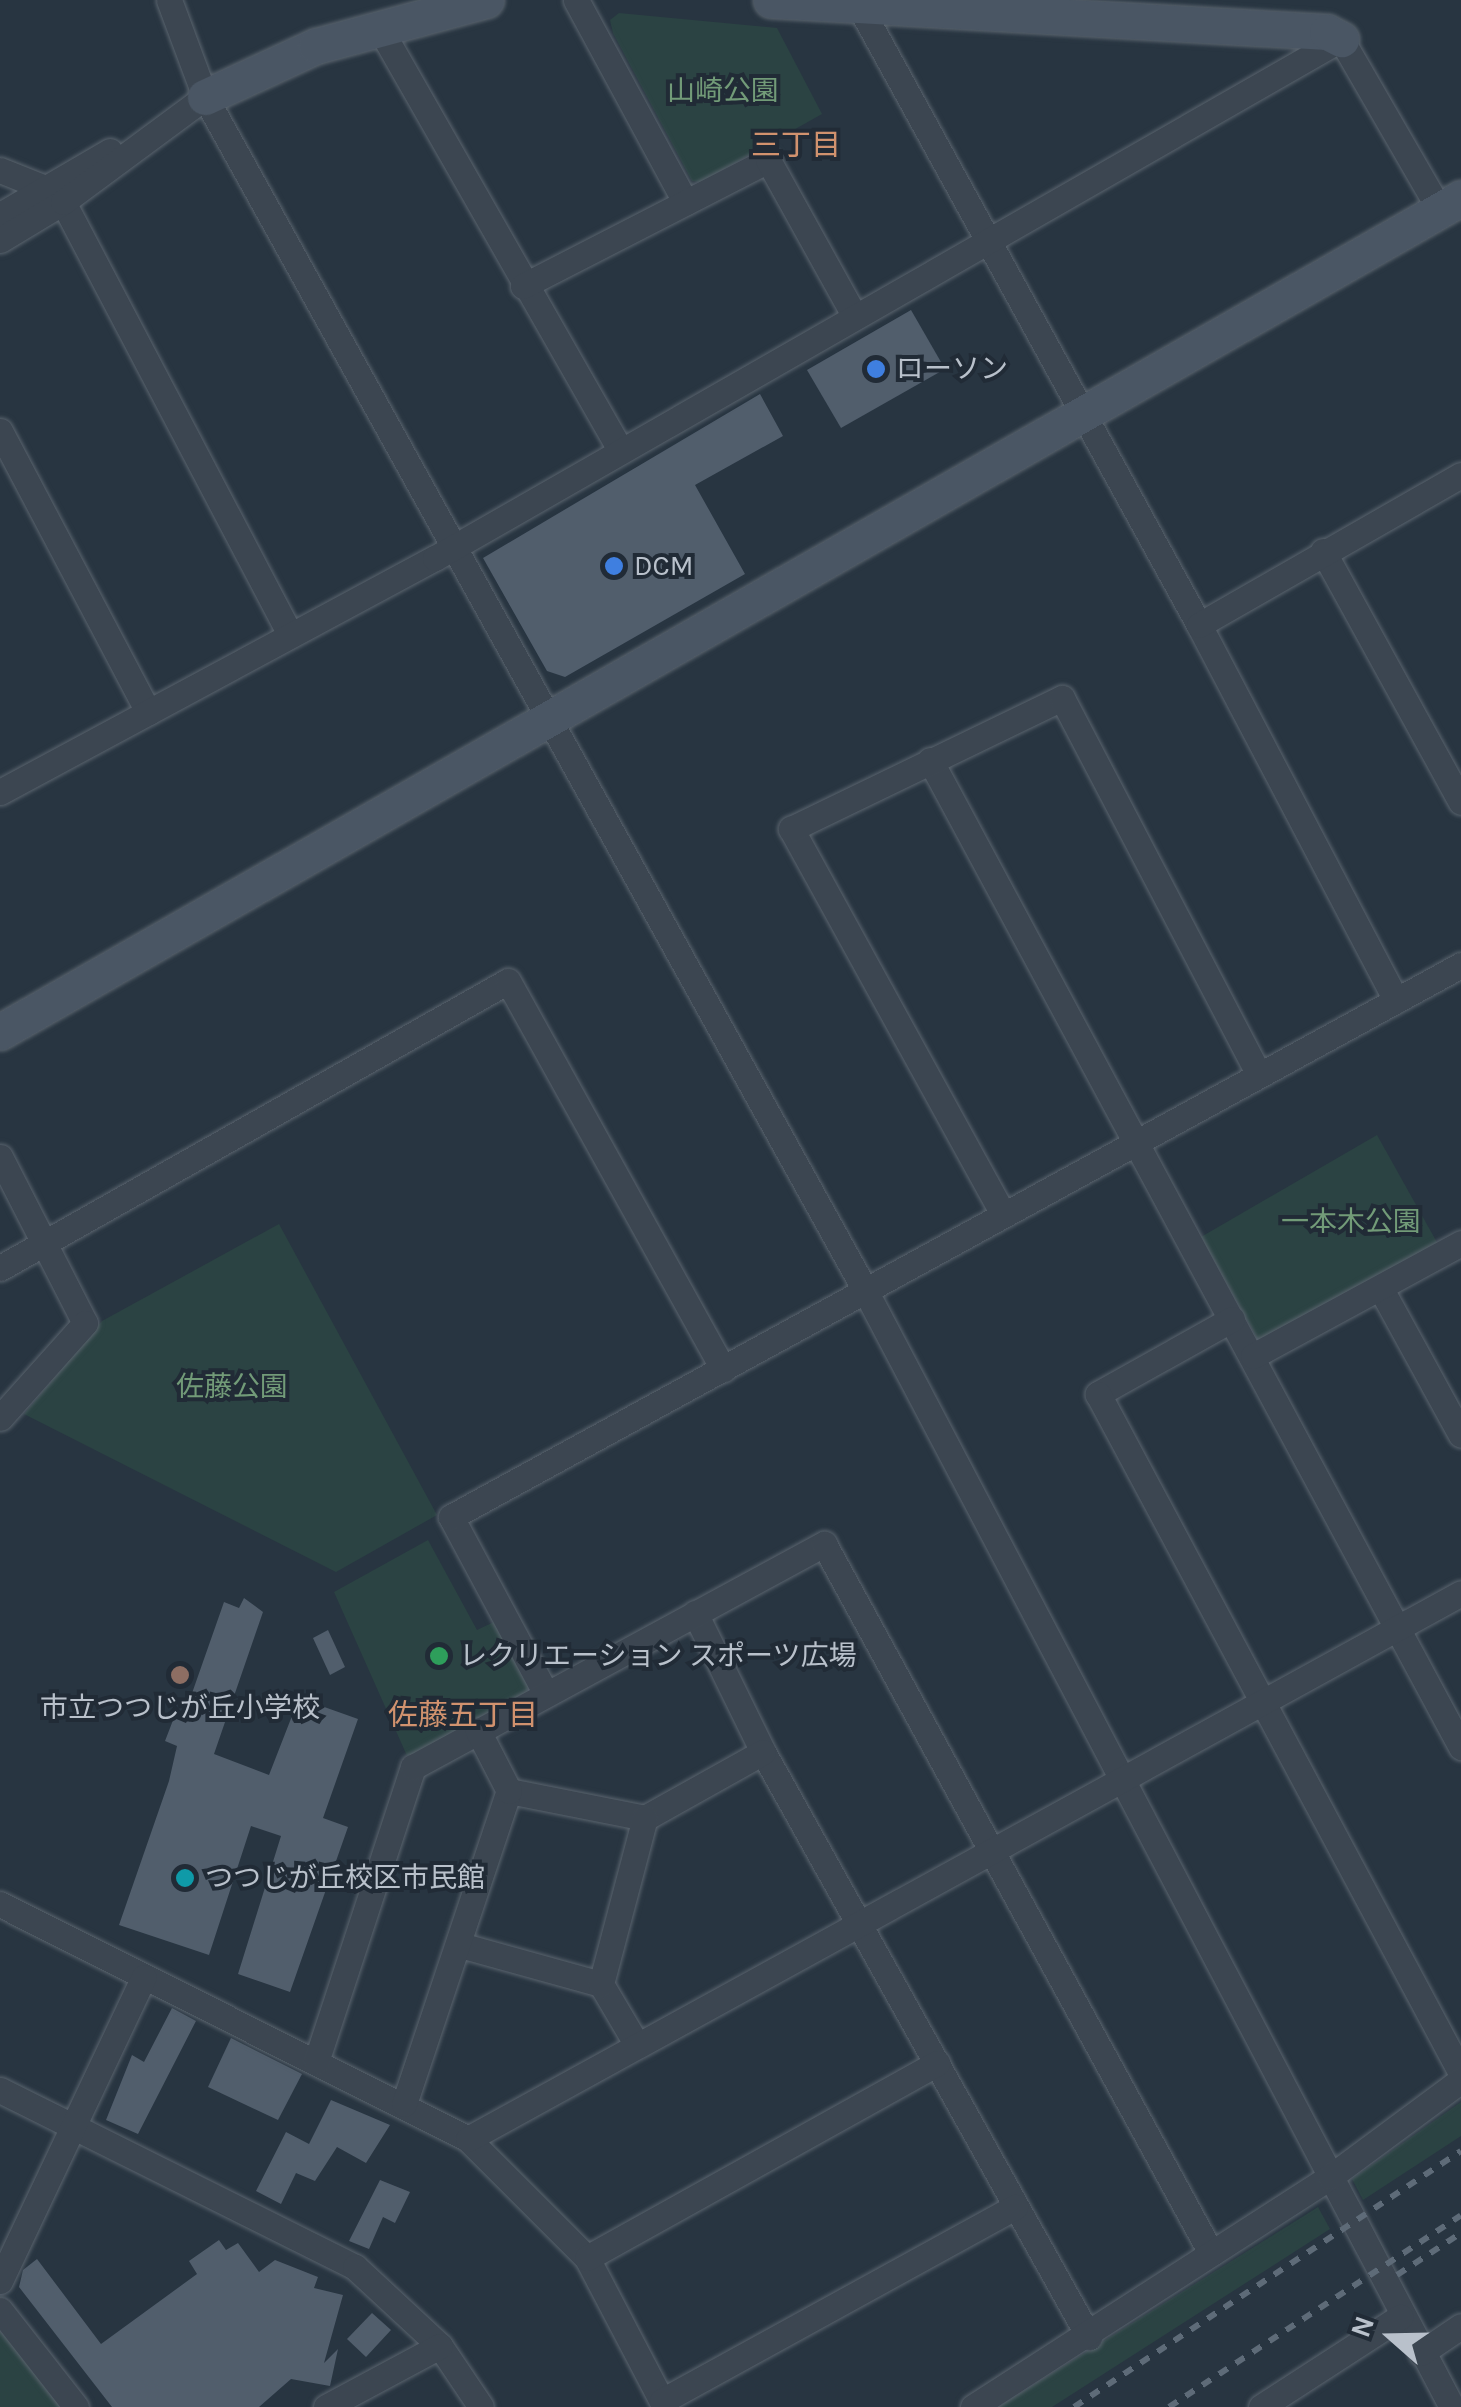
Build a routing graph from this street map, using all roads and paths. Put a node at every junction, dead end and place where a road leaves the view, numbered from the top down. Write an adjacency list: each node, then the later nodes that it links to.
1 (170, 0): 8 (street)
2 (486, 0): 6 (street)
3 (576, 0): 11 (street)
4 (771, 0): 5 (street)
5 (856, 3): 7 (street); 15 (street)
6 (379, 27): 8 (street); 16 (street)
7 (1342, 38): 12 (street); 15 (street)
8 (205, 97): 10 (street); 22 (street)
9 (0, 170): 10 (street)
10 (54, 195): 13 (street); 14 (street); 25 (street)
11 (685, 202): 16 (street); 17 (street)
12 (1450, 203): 18 (street)
13 (0, 215)
14 (0, 240)
15 (991, 240): 17 (street); 18 (street)
16 (523, 286): 20 (street)
17 (855, 317): 20 (street)
18 (1086, 415): 24 (street); 27 (street)
19 (0, 431): 26 (street)
20 (620, 450): 22 (street)
21 (1461, 475): 23 (street)
22 (452, 549): 25 (street); 27 (street)
23 (1323, 551): 24 (street); 30 (street)
24 (1199, 625): 32 (street)
25 (290, 635): 26 (street)
26 (148, 712): 29 (street)
27 (548, 718): 33 (street); 42 (street)
28 (930, 760): 34 (street); 35 (street); 37 (street)
29 (1, 788)
30 (1461, 802)
31 (1461, 965): 32 (street)
32 (1396, 1000): 34 (street)
33 (0, 1032)
34 (1259, 1075): 35 (street)
35 (1133, 1144): 37 (street); 43 (street)
36 (0, 1157): 38 (street)
37 (1003, 1214): 42 (street)
38 (45, 1241): 40 (street); 45 (street); 46 (street)
39 (1461, 1242): 41 (street)
40 (0, 1268)
41 (1381, 1289): 44 (street); 47 (street)
42 (866, 1292): 45 (street); 56 (street)
43 (1232, 1319): 44 (street); 52 (street)
44 (1254, 1356): 50 (street)
45 (723, 1369): 51 (street)
46 (0, 1418)
47 (1461, 1435)
48 (1461, 1593): 50 (street)
49 (695, 1613): 51 (street); 55 (street); 59 (street)
50 (1396, 1627): 52 (street); 54 (street)
51 (546, 1694): 53 (street)
52 (1262, 1701): 56 (street); 68 (street)
53 (478, 1731): 57 (street); 66 (street)
54 (1461, 1747)
55 (764, 1752): 58 (street); 61 (street)
56 (1124, 1780): 59 (street); 73 (street)
57 (509, 1792): 58 (street); 62 (street)
58 (644, 1818): 64 (street)
59 (990, 1850): 61 (street); 75 (street)
60 (0, 1904): 63 (street)
61 (860, 1922): 65 (street); 67 (street)
62 (460, 1945): 64 (street); 70 (street)
63 (144, 1977): 66 (street); 71 (street)
64 (600, 1984): 65 (street)
65 (638, 2045): 72 (street)
66 (316, 2062): 70 (street)
67 (937, 2063): 74 (street); 76 (street)
68 (1461, 2076): 73 (street)
69 (0, 2090): 71 (street)
70 (404, 2104): 72 (street)
71 (75, 2127): 77 (street); 82 (street)
72 (468, 2139): 76 (street)
73 (1330, 2177): 75 (street); 79 (street)
74 (1015, 2207): 81 (street); 84 (street)
75 (1211, 2253): 81 (street)
76 (587, 2258): 84 (street)
77 (0, 2280)
78 (0, 2310): 85 (street)
79 (1400, 2317): 83 (street); 89 (street)
80 (1461, 2326): 83 (street)
81 (1089, 2336): 88 (street)
82 (440, 2346): 86 (street); 87 (street)
83 (1421, 2353): 90 (street)
84 (663, 2404)
85 (76, 2407)
86 (326, 2407)
87 (481, 2407)
88 (973, 2407)
89 (1261, 2407)
90 (1452, 2407)

